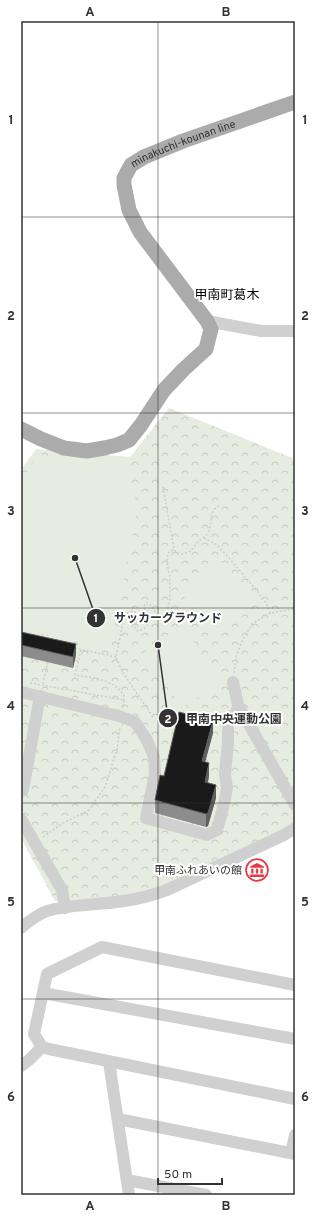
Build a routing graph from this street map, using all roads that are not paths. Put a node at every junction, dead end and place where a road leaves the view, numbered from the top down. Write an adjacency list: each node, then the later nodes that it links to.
1 (295, 102): 2 (main road, minakuchi-kounan line)
2 (207, 321): 3 (street); 4 (main road)
3 (295, 331)
4 (21, 429)
5 (233, 682): 8 (street)
6 (25, 687): 7 (street)
7 (42, 691): 8 (street); 9 (street)
8 (238, 705): 10 (street)
9 (21, 792)
10 (295, 805)
11 (21, 819): 13 (street)
12 (293, 831): 13 (street)
13 (65, 908): 14 (street)
14 (21, 928)
15 (295, 985): 16 (street)
16 (43, 993): 17 (street); 18 (street)
17 (295, 1039)
18 (42, 1047): 19 (street); 20 (street)
19 (110, 1062): 21 (street); 22 (street)
20 (21, 1066)
21 (295, 1099)
22 (118, 1119): 24 (street); 25 (street)
23 (295, 1135): 24 (street)
24 (293, 1154)
25 (127, 1180): 26 (street); 27 (street)
26 (129, 1195)
27 (206, 1195)

